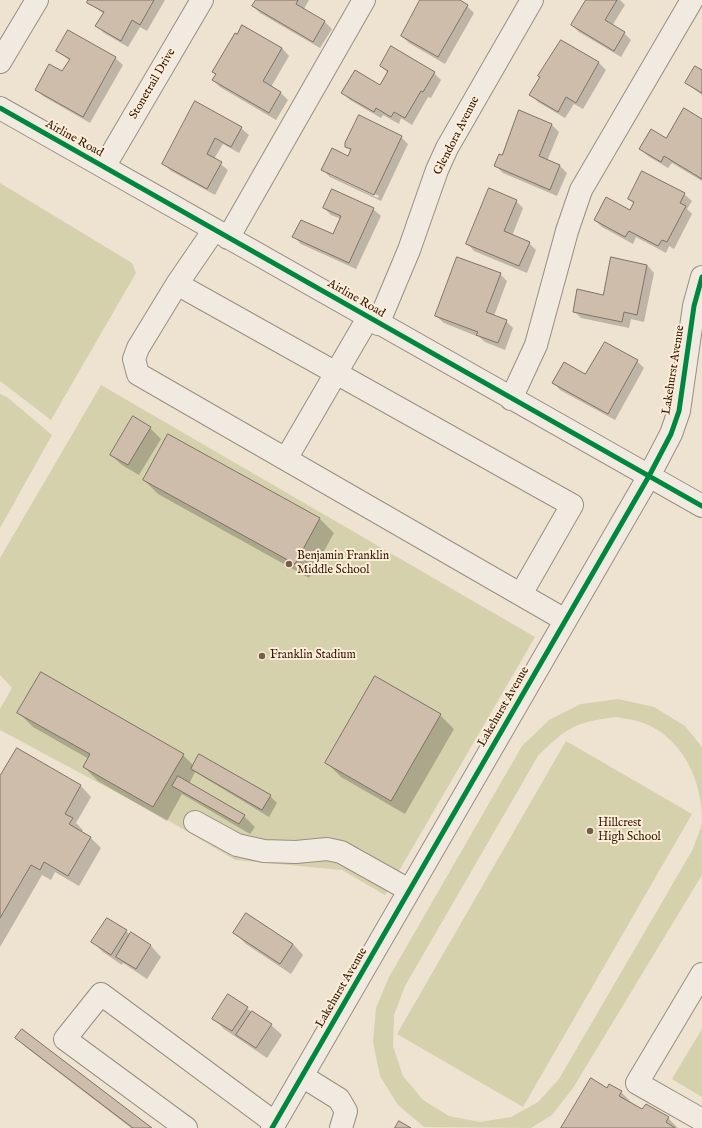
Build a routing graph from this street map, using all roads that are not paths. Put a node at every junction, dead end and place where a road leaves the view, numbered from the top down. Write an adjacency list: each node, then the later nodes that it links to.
1 (37, 0): 6 (street)
2 (202, 0): 8 (street, Stonetrail Drive)
3 (364, 0): 9 (street)
4 (532, 0): 12 (street, Glendora Avenue)
5 (692, 0): 14 (street)
6 (0, 62)
7 (0, 108): 8 (street, Airline Road)
8 (104, 167): 9 (street, Airline Road)
9 (221, 234): 11 (street); 12 (street, Airline Road)
10 (702, 277): 16 (street, Lakehurst Avenue)
11 (177, 284): 13 (street); 15 (street)
12 (373, 321): 13 (street, Glendora Avenue); 14 (street, Airline Road)
13 (337, 374): 15 (street, Glendora Avenue); 18 (street)
14 (511, 399): 16 (street, Airline Road)
15 (286, 459): 18 (street)
16 (648, 476): 17 (street, Airline Road); 19 (street, Lakehurst Avenue)
17 (702, 506)
18 (521, 594): 19 (street)
19 (565, 620): 21 (street, Lakehurst Avenue)
20 (195, 822): 21 (street)
21 (409, 890): 23 (street, Lakehurst Avenue)
22 (702, 974): 24 (street)
23 (302, 1076): 25 (street, Lakehurst Avenue); 27 (street)
24 (702, 1120)
25 (274, 1125): 26 (street)
26 (186, 1128)
27 (341, 1128)

